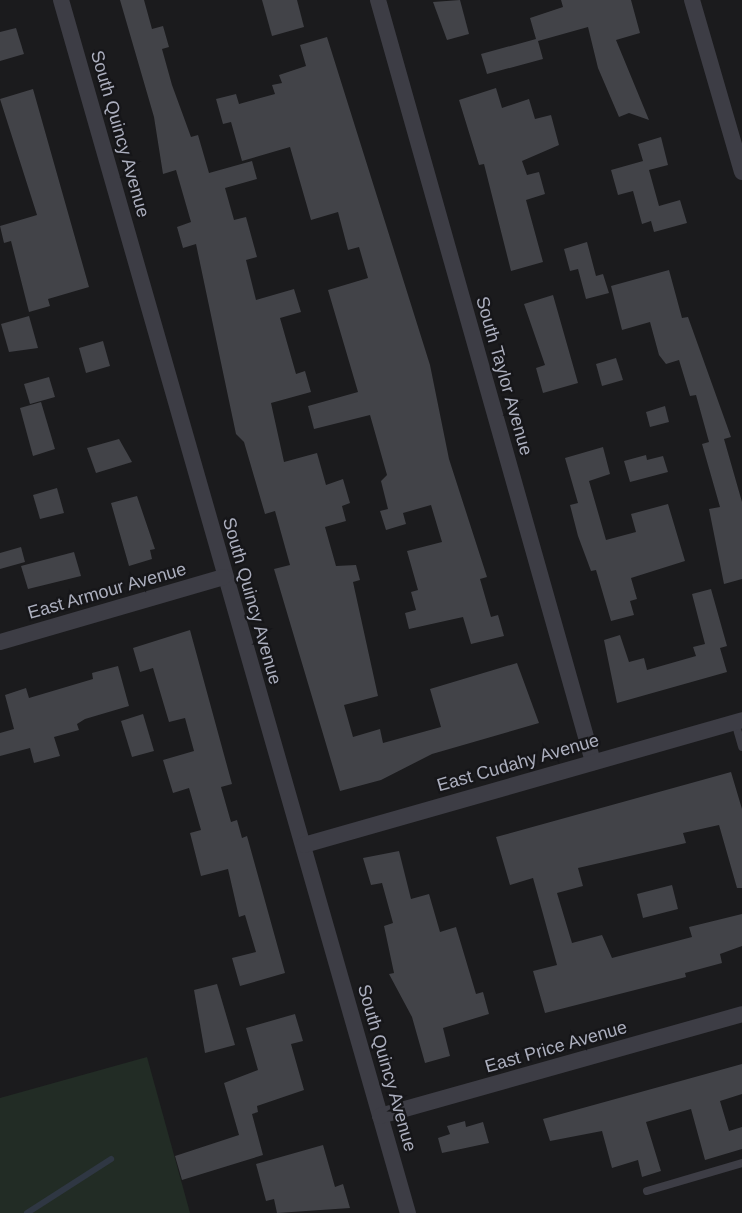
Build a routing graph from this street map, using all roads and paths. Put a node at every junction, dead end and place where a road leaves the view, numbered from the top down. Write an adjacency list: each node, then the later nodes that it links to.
1 (62, 0): 5 (street, South Quincy Avenue)
2 (378, 0): 9 (street, South Taylor Avenue)
3 (692, 0): 4 (street)
4 (742, 172)
5 (224, 577): 6 (street, East Armour Avenue); 10 (street, South Quincy Avenue)
6 (0, 642)
7 (738, 721): 8 (lane); 9 (street, East Cudahy Avenue)
8 (742, 747)
9 (593, 762): 10 (street, East Cudahy Avenue)
10 (304, 845): 12 (street, South Quincy Avenue)
11 (742, 1014): 12 (street, East Price Avenue)
12 (380, 1116): 15 (street, South Quincy Avenue)
13 (742, 1163): 14 (lane)
14 (647, 1191)
15 (408, 1213)

